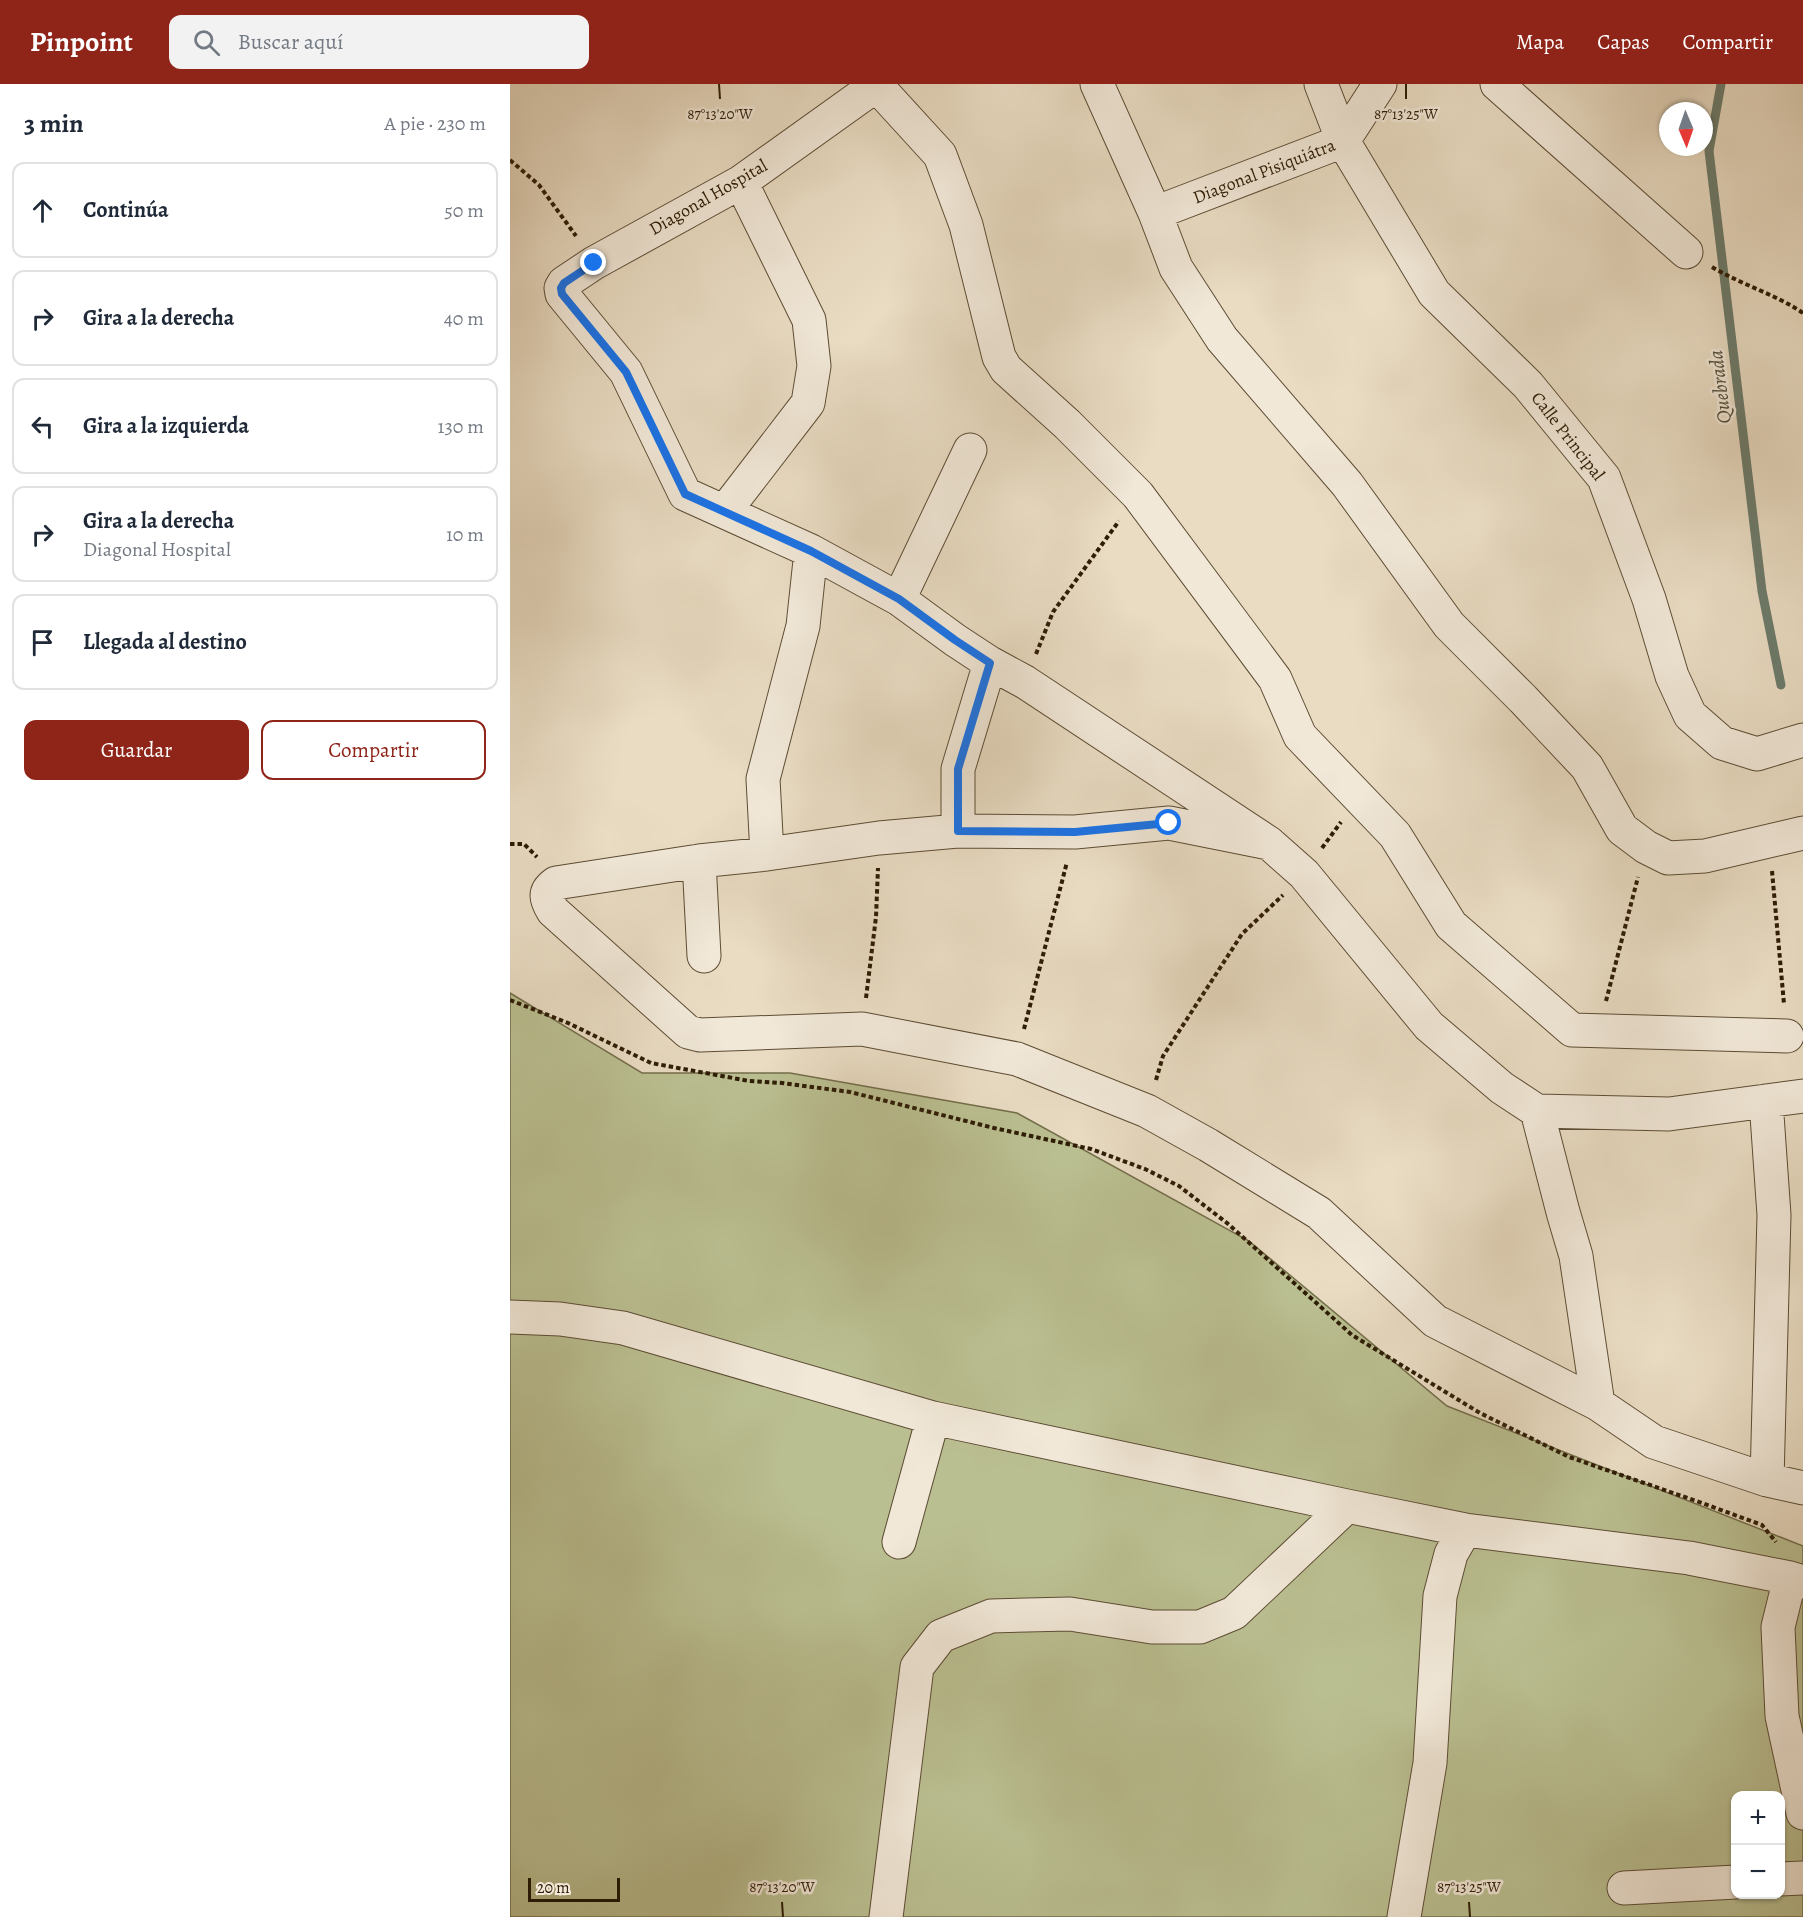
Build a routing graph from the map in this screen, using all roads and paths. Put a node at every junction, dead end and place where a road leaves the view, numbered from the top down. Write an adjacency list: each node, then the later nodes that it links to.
1 (1096, 84): 9 (street)
2 (1321, 84): 6 (street, Calle Principal)
3 (1380, 84): 6 (street, Diagonal Pisiquiátra)
4 (1497, 84): 10 (street)
5 (877, 85): 8 (street, Diagonal Hospital); 14 (street)
6 (1343, 141): 9 (street, Diagonal Pisiquiátra); 20 (street, Calle Principal)
7 (510, 160): 11 (path)
8 (741, 182): 11 (street, Diagonal Hospital); 15 (street)
9 (1155, 213): 28 (street)
10 (1686, 252): 12 (path)
11 (594, 263): 15 (street, Diagonal Hospital)
12 (1803, 313)
13 (970, 450): 17 (street)
14 (1138, 495): 19 (path); 21 (street)
15 (725, 511): 16 (street)
16 (811, 551): 17 (street); 29 (street)
17 (899, 599): 18 (street)
18 (990, 663): 19 (street); 22 (street)
19 (1025, 682): 27 (street)
20 (1803, 740)
21 (1359, 797): 31 (path); 35 (street)
22 (958, 831): 23 (street); 25 (street)
23 (1075, 832): 27 (street); 37 (path)
24 (1803, 833): 26 (street)
25 (879, 838): 29 (street); 34 (path)
26 (1769, 841): 28 (street); 36 (path)
27 (1269, 843): 31 (street)
28 (1646, 847): 35 (path)
29 (766, 854): 30 (street)
30 (699, 861): 32 (street); 34 (street)
31 (1304, 874): 40 (path); 41 (street)
32 (704, 956)
33 (510, 1000): 50 (path)
34 (862, 1029): 37 (street)
35 (1599, 1031): 36 (street)
36 (1787, 1036)
37 (1017, 1059): 40 (street)
38 (1803, 1096): 39 (street)
39 (1766, 1101): 41 (street); 45 (street)
40 (1148, 1111): 43 (street)
41 (1537, 1112): 43 (street)
42 (510, 1317): 44 (street)
43 (1598, 1404): 45 (street)
44 (933, 1418): 47 (street); 49 (street)
45 (1767, 1480): 46 (street)
46 (1803, 1488)
47 (1347, 1506): 48 (street); 56 (street)
48 (1465, 1530): 50 (street); 57 (street)
49 (899, 1542)
50 (1797, 1580): 51 (street)
51 (1803, 1813)
52 (1803, 1878): 53 (street)
53 (1785, 1879)
54 (1731, 1882): 55 (street)
55 (1624, 1888)
56 (886, 1917)
57 (1404, 1917)

